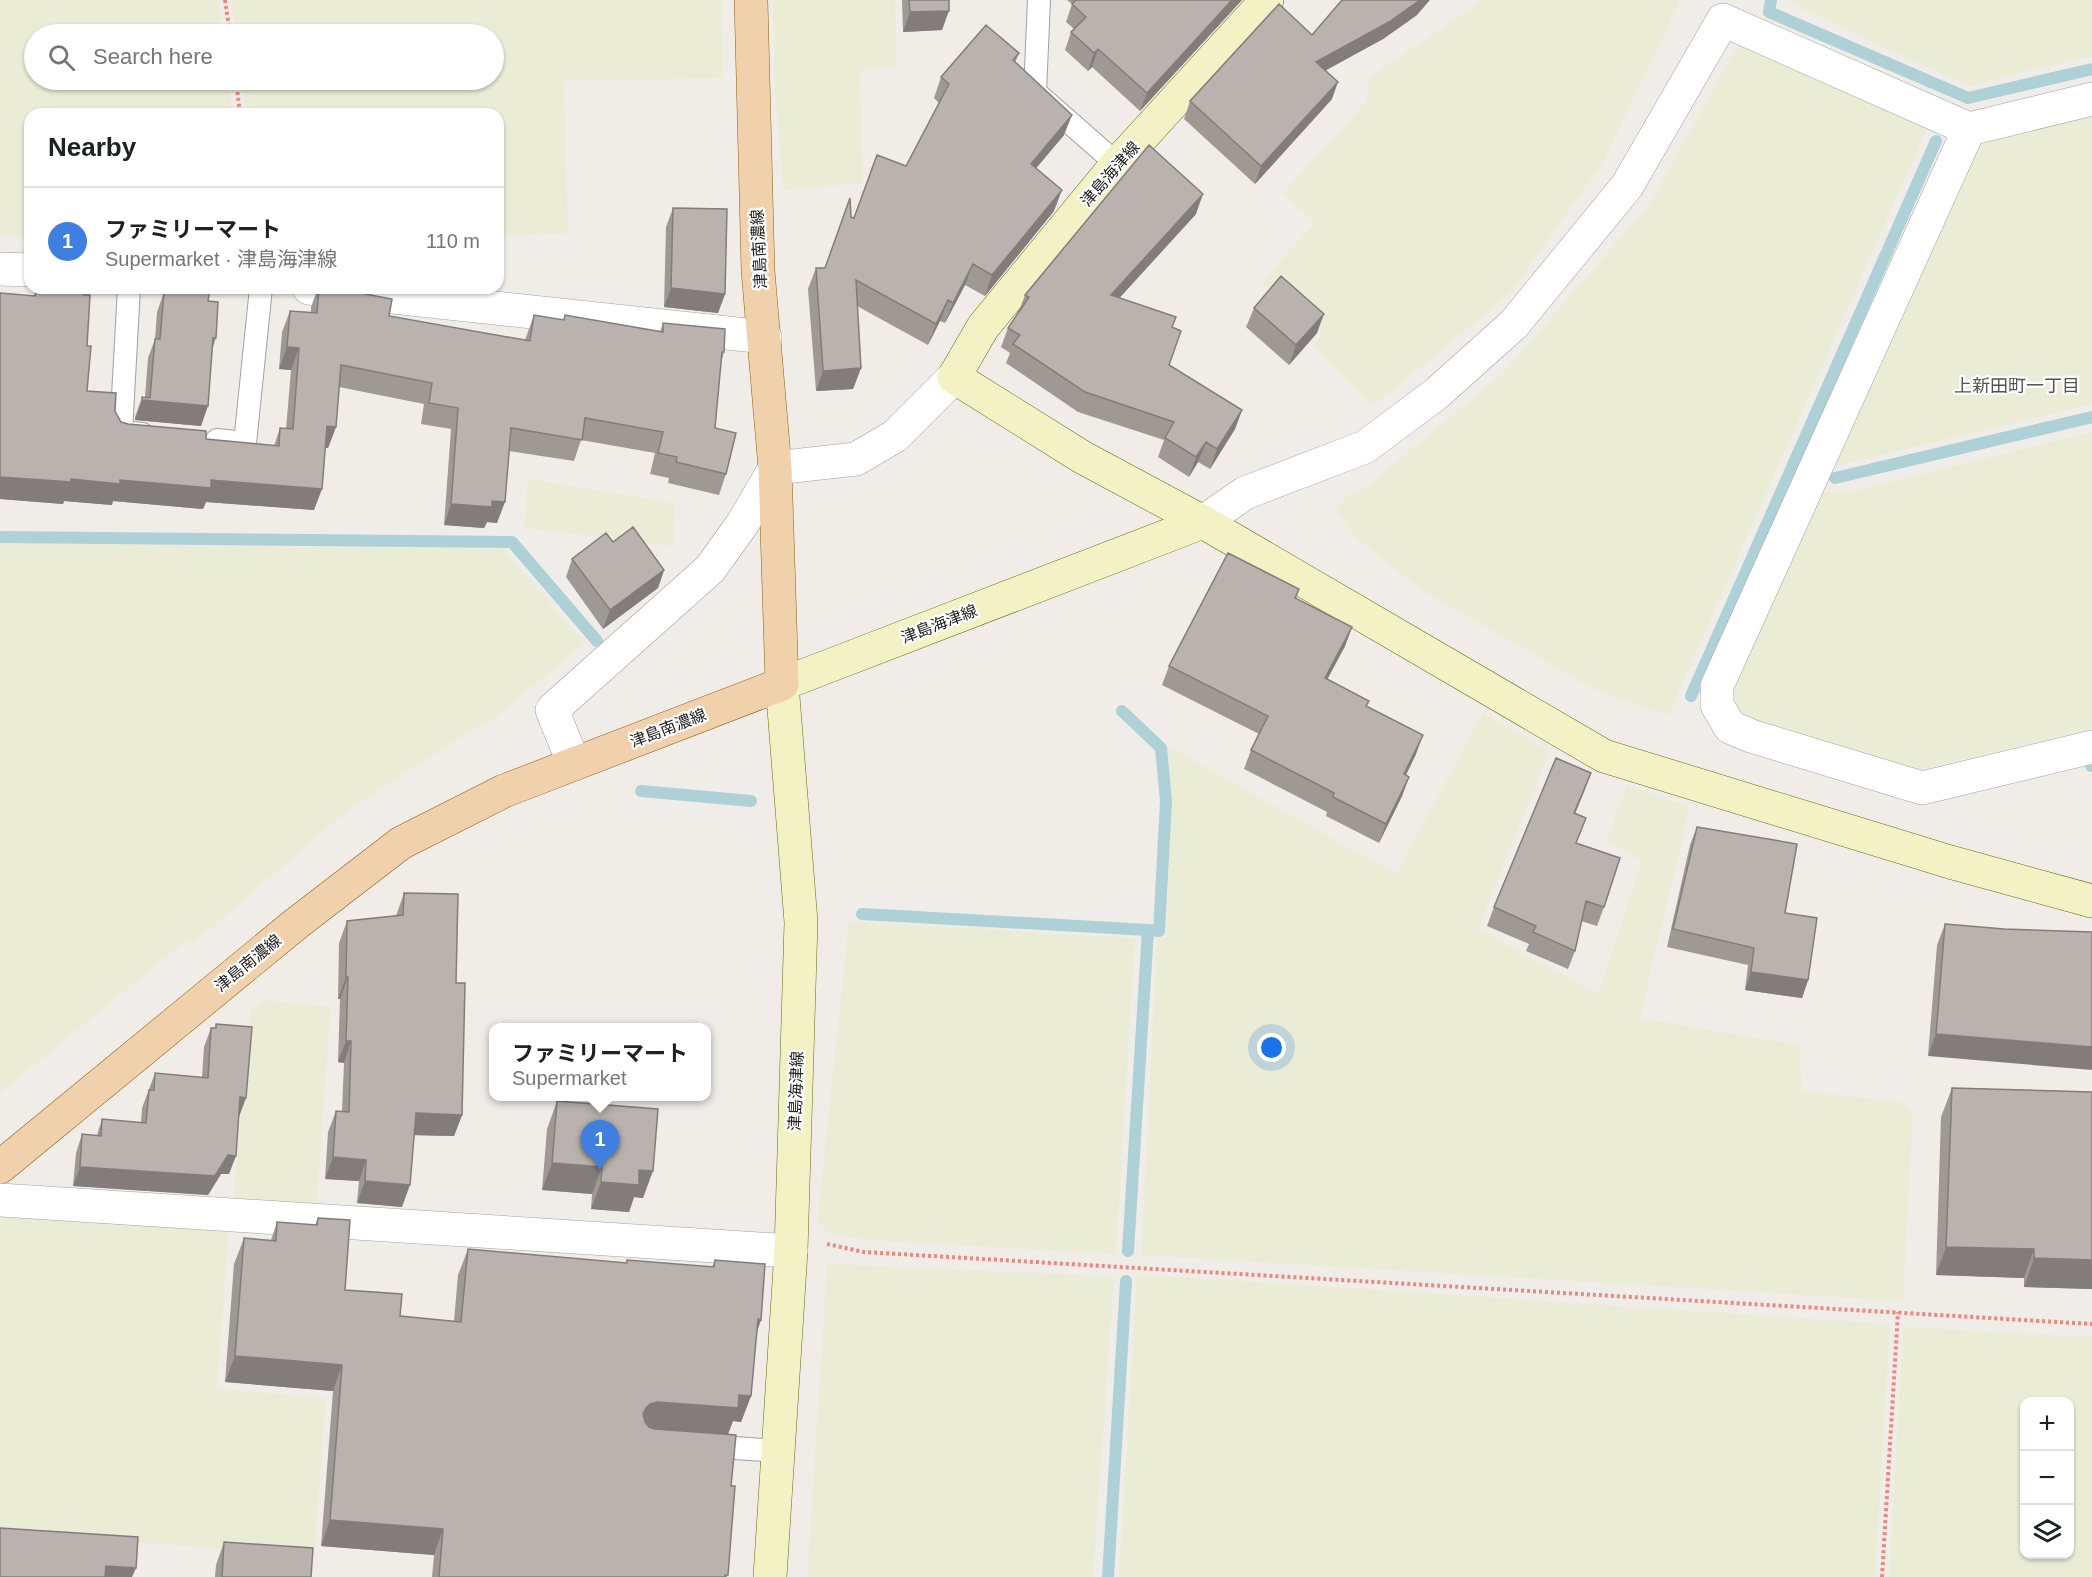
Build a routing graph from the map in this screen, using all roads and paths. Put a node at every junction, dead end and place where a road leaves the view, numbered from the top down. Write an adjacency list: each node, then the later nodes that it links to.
1 (225, 0): 5 (path)
2 (751, 0): 16 (main road, 津島南濃線)
3 (1039, 0): 10 (lane)
4 (1256, 4): 10 (main road, 津島海津線)
5 (229, 24)
6 (237, 90): 8 (path)
7 (2092, 99): 9 (street)
8 (239, 108)
9 (1969, 129): 21 (street); 23 (street)
10 (1117, 164): 17 (main road, 津島海津線)
11 (0, 269): 12 (street)
12 (24, 270)
13 (129, 294): 18 (lane)
14 (260, 294): 19 (lane)
15 (365, 294): 16 (street)
16 (765, 337): 20 (main road, 津島南濃線)
17 (954, 377): 20 (street); 21 (main road)
18 (166, 436)
19 (200, 439)
20 (775, 468): 22 (main road, 津島南濃線); 24 (street)
21 (1203, 522): 22 (main road, 津島海津線); 25 (main road)
22 (782, 684): 24 (main road, 津島南濃線); 28 (main road, 津島海津線)
23 (2092, 747)
24 (573, 764): 26 (main road, 津島南濃線)
25 (2092, 902)
26 (0, 1167)
27 (0, 1200): 28 (street)
28 (791, 1244): 29 (path); 32 (main road, 津島海津線)
29 (1898, 1312): 30 (path); 34 (path)
30 (2092, 1324)
31 (683, 1445): 32 (lane)
32 (778, 1451): 33 (main road, 津島海津線)
33 (770, 1577)
34 (1882, 1577)

